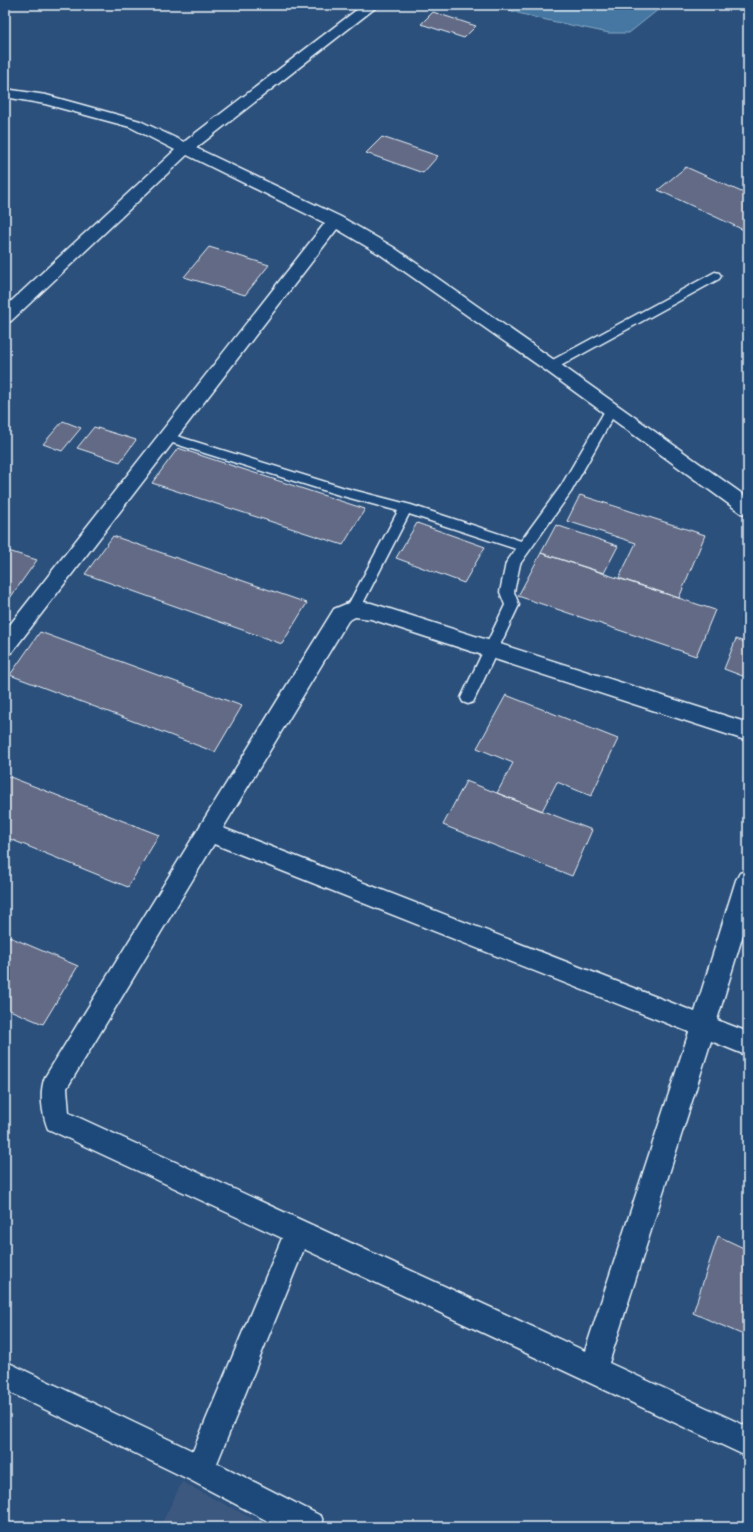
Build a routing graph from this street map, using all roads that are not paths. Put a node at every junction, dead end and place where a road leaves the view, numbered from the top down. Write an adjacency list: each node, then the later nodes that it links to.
1 (372, 5): 3 (street)
2 (5, 93): 3 (street)
3 (185, 149): 4 (street); 6 (street)
4 (335, 221): 7 (street); 9 (street)
5 (715, 276): 7 (lane)
6 (5, 317)
7 (551, 366): 8 (street)
8 (611, 410): 11 (street); 12 (lane)
9 (167, 437): 10 (lane); 14 (street)
10 (406, 508): 12 (lane); 13 (lane)
11 (748, 508)
12 (524, 548): 15 (lane)
13 (353, 609): 15 (street); 18 (street)
14 (5, 646)
15 (492, 650): 16 (lane); 17 (street)
16 (468, 698)
17 (748, 732)
18 (208, 832): 20 (street); 22 (street)
19 (748, 880): 20 (street)
20 (703, 1026): 21 (street); 23 (street)
21 (748, 1044)
22 (298, 1232): 23 (street); 26 (street)
23 (593, 1370): 25 (street)
24 (5, 1375): 26 (street)
25 (748, 1442)
26 (200, 1470): 27 (street)
27 (310, 1527)

